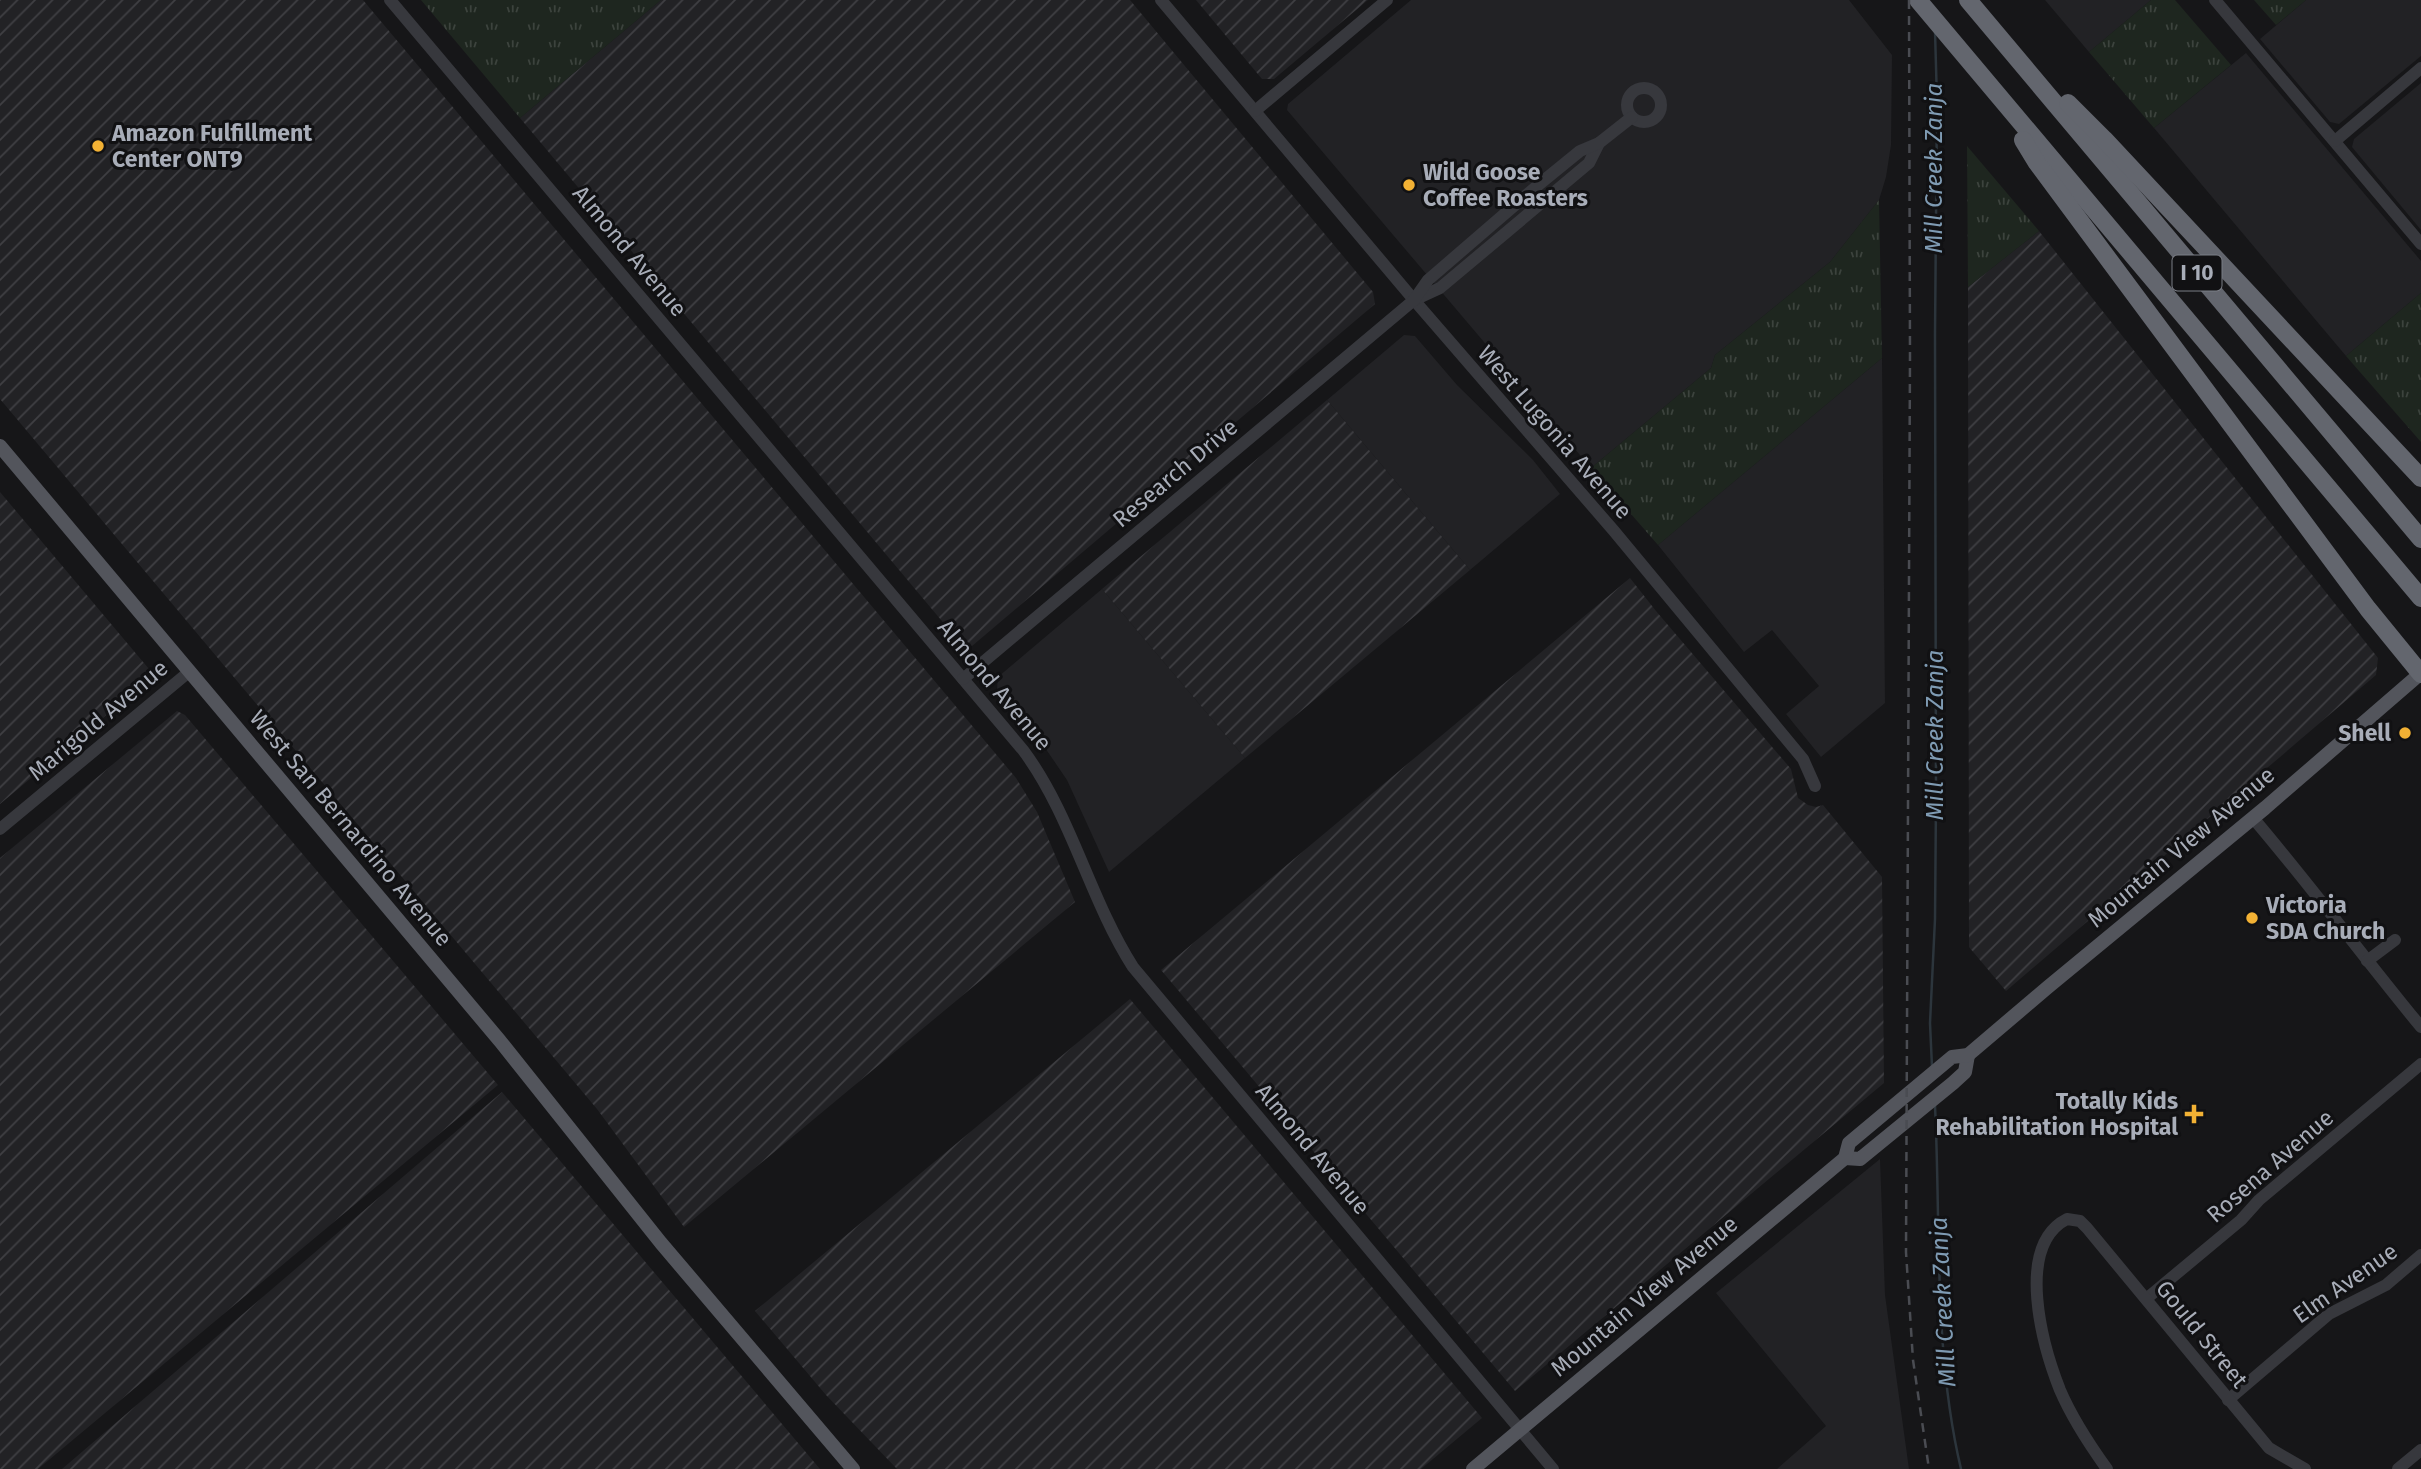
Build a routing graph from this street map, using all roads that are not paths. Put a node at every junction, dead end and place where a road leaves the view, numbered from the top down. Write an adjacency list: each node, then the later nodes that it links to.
1 (390, 0): 21 (street, Almond Avenue)
2 (1161, 0): 10 (street, West Lugonia Avenue)
3 (1387, 0): 10 (street)
4 (1918, 0): 9 (highway, I 10)
5 (2215, 0): 12 (street)
6 (1970, 3): 7 (highway, I 10)
7 (1991, 27): 16 (highway); 17 (highway, I 10)
8 (2421, 68): 12 (street)
9 (1985, 81): 18 (highway, I 10); 20 (highway)
10 (1255, 111): 14 (street, West Lugonia Avenue)
11 (1632, 117): 14 (street, Research Drive)
12 (2334, 142): 13 (street)
13 (2421, 244)
14 (1414, 300): 21 (street, Research Drive); 22 (street, West Lugonia Avenue)
15 (0, 446): 19 (main road, West San Bernardino Avenue)
16 (2421, 478)
17 (2421, 539)
18 (2421, 598)
19 (190, 671): 24 (street, Marigold Avenue); 36 (main road, West San Bernardino Avenue)
20 (2421, 674): 23 (main road, Mountain View Avenue)
21 (963, 679): 34 (street, Almond Avenue)
22 (1815, 786)
23 (2253, 818): 26 (street); 28 (main road, Mountain View Avenue)
24 (0, 829)
25 (2395, 940): 26 (street)
26 (2367, 961): 27 (street)
27 (2421, 1027)
28 (1968, 1055): 30 (main road, Mountain View Avenue); 30 (main road, Mountain View Avenue)
29 (2421, 1064): 32 (street, Rosena Avenue)
30 (1845, 1158): 34 (main road, Mountain View Avenue)
31 (2421, 1255): 33 (street, Elm Avenue)
32 (2146, 1299): 33 (street, Gould Street); 39 (street, Gould Street)
33 (2228, 1400): 40 (street, Gould Street)
34 (1520, 1429): 37 (main road, Mountain View Avenue); 38 (street, Almond Avenue)
35 (2421, 1450): 41 (street)
36 (853, 1469)
37 (1473, 1469)
38 (1553, 1469)
39 (2107, 1469)
40 (2305, 1469)
41 (2398, 1469)

